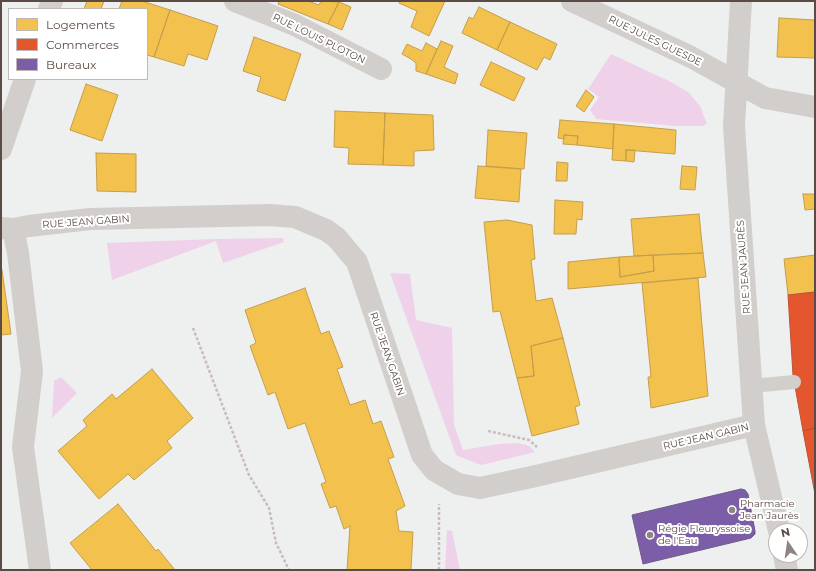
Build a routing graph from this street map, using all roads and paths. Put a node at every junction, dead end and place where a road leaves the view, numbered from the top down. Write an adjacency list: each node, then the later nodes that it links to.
1 (235, 1): 4 (street, RUE LOUIS PLOTON)
2 (572, 1): 6 (street, RUE JULES GUESDE)
3 (741, 1): 6 (street, RUE JEAN JAURÈS)
4 (381, 69)
5 (25, 80): 8 (street)
6 (736, 82): 7 (street, RUE JULES GUESDE); 12 (street, RUE JEAN JAURÈS)
7 (815, 107)
8 (1, 150)
9 (7, 229): 16 (street, RUE JEAN GABIN); 18 (street, RUE JEAN GABIN)
10 (193, 328): 19 (path)
11 (794, 382): 12 (lane)
12 (752, 386): 13 (street, RUE JEAN JAURÈS)
13 (754, 425): 15 (street, RUE JEAN GABIN); 17 (street, RUE JEAN JAURÈS)
14 (488, 431): 15 (path)
15 (563, 470): 16 (street, RUE JEAN GABIN)
16 (447, 478): 20 (path)
17 (776, 523)
18 (40, 570)
19 (289, 570)
20 (439, 570)

